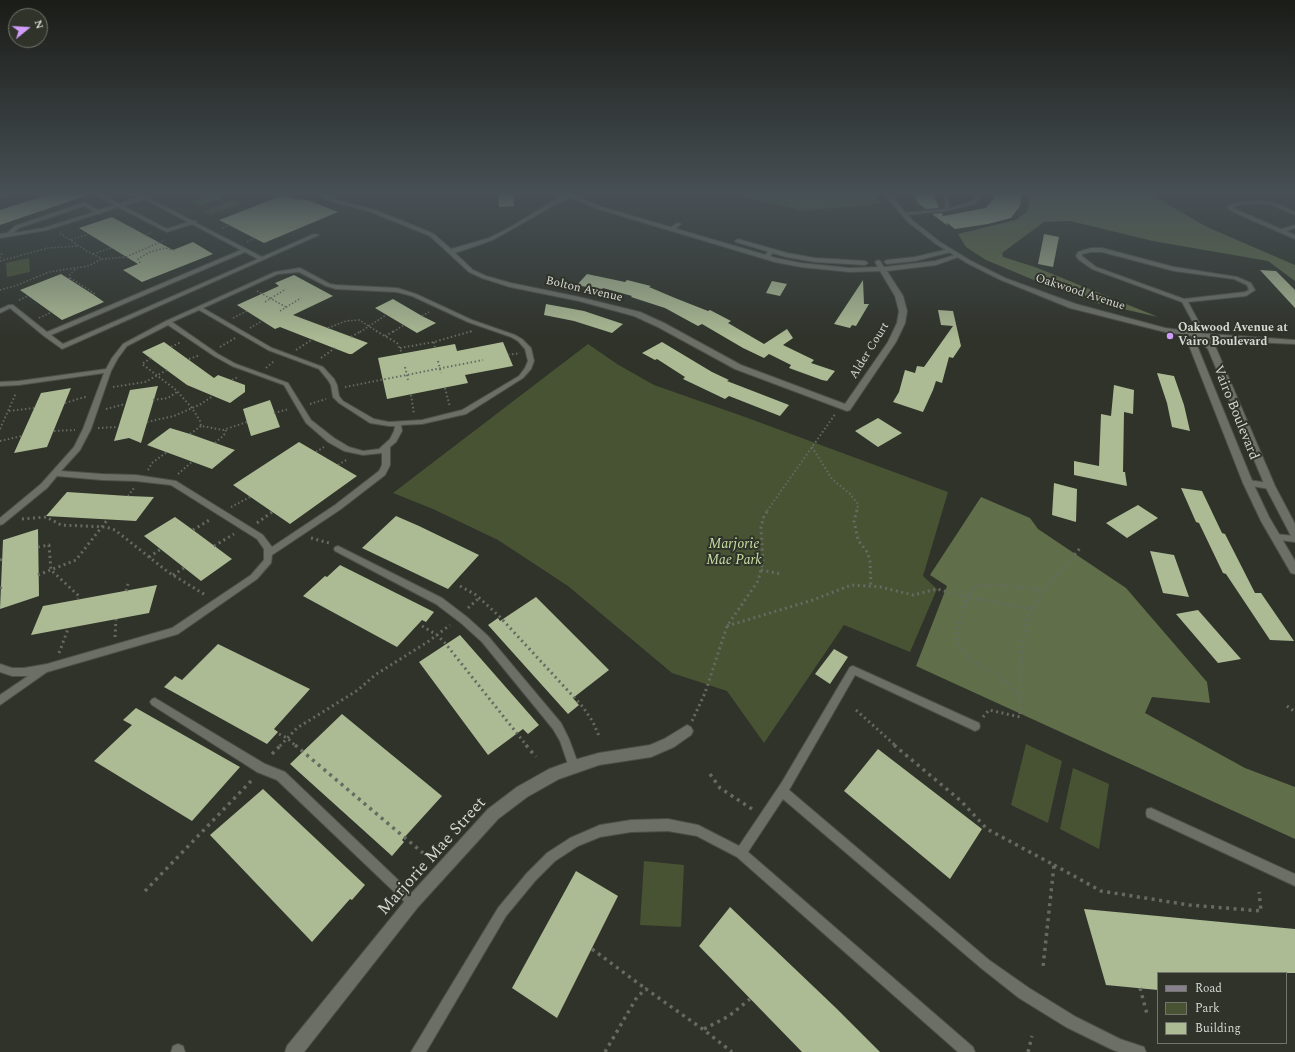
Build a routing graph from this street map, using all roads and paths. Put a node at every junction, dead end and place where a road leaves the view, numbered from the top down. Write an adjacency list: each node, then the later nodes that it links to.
1 (73, 243): 10 (path)
2 (159, 243): 12 (path)
3 (232, 243): 14 (lane)
4 (297, 243): 23 (lane)
5 (441, 243): 18 (street, Bolton Avenue)
6 (476, 243): 18 (street)
7 (725, 243): 22 (street)
8 (743, 243): 15 (street)
9 (939, 243): 16 (street, Oakwood Avenue)
10 (78, 246): 20 (path); 24 (path)
11 (111, 248): 20 (path)
12 (144, 250): 17 (path); 25 (path)
13 (175, 250): 17 (path)
14 (245, 250): 23 (lane); 50 (lane)
15 (772, 251): 22 (lane); 26 (street)
16 (949, 251): 21 (street, Oakwood Avenue); 26 (street)
17 (150, 252): 27 (path)
18 (450, 252): 88 (street, Bolton Avenue)
19 (2, 253): 24 (path)
20 (93, 254): 25 (path)
21 (958, 256): 29 (street); 51 (street, Oakwood Avenue)
22 (766, 257): 29 (street)
23 (262, 258): 50 (lane)
24 (0, 259)
25 (103, 259): 28 (path)
26 (878, 262): 29 (street, Alder Court)
27 (140, 263)
28 (78, 268): 32 (path); 33 (path)
29 (882, 269): 88 (street, Alder Court)
30 (248, 286): 34 (path); 38 (lane); 46 (lane)
31 (286, 289): 34 (path)
32 (0, 290)
33 (94, 295)
34 (269, 298): 37 (path); 39 (path)
35 (301, 298): 39 (path)
36 (1184, 301): 36 (lane); 51 (lane)
37 (265, 302)
38 (199, 308): 44 (lane); 49 (lane)
39 (286, 308): 41 (path)
40 (0, 311): 50 (lane)
41 (280, 311)
42 (386, 315): 47 (path)
43 (262, 321): 49 (path)
44 (168, 322): 59 (lane); 69 (lane)
45 (404, 325): 52 (path)
46 (482, 325): 54 (path); 93 (lane)
47 (368, 326): 48 (path); 52 (path); 53 (path)
48 (328, 328)
49 (243, 334): 59 (path); 65 (lane)
50 (46, 335)
51 (1198, 335): 55 (street, Oakwood Avenue); 110 (street, Vairo Boulevard); 111 (street, Vairo Boulevard)
52 (385, 336): 57 (path)
53 (350, 337)
54 (434, 342): 57 (path); 58 (path)
55 (1295, 342)
56 (335, 348): 65 (path)
57 (400, 348): 60 (path)
58 (435, 348)
59 (210, 351): 62 (path); 85 (lane)
60 (402, 354)
61 (151, 358): 72 (path)
62 (188, 359)
63 (483, 360): 67 (path)
64 (438, 361): 67 (path)
65 (312, 364): 79 (lane)
66 (405, 367): 71 (path)
67 (440, 368): 70 (path); 71 (path)
68 (167, 370): 72 (path)
69 (108, 371): 74 (lane); 76 (lane)
70 (441, 373)
71 (407, 375): 73 (path); 79 (path)
72 (158, 376): 76 (path); 77 (path)
73 (408, 380)
74 (0, 384)
75 (445, 388): 93 (path)
76 (102, 392): 83 (path); 91 (lane)
77 (177, 392): 82 (path); 87 (path)
78 (16, 393): 90 (path)
79 (335, 394): 85 (path); 97 (lane)
80 (411, 395): 96 (path)
81 (213, 396): 87 (path)
82 (153, 400)
83 (65, 402)
84 (125, 404): 91 (path)
85 (298, 407): 92 (path); 105 (lane)
86 (34, 408): 90 (path)
87 (192, 408): 94 (path); 98 (path)
88 (847, 408)
89 (838, 410): 106 (path)
90 (9, 411): 99 (path)
91 (94, 411): 108 (lane)
92 (274, 413)
93 (453, 416): 96 (lane)
94 (147, 422)
95 (247, 422): 100 (path)
96 (416, 422): 97 (lane)
97 (398, 424): 105 (lane)
98 (201, 426): 100 (path); 101 (path)
99 (0, 429)
100 (226, 430): 104 (path)
101 (190, 434)
102 (22, 436): 103 (path)
103 (0, 441)
104 (215, 443)
105 (386, 447): 117 (lane)
106 (812, 447): 128 (path); 135 (path)
107 (193, 461): 109 (path)
108 (56, 473): 109 (lane); 112 (lane)
109 (169, 482): 124 (lane)
110 (1248, 483): 111 (lane); 118 (street, Vairo Boulevard)
111 (1270, 486): 116 (street, Vairo Boulevard)
112 (6, 518): 114 (lane); 115 (path)
113 (108, 519): 115 (path)
114 (0, 522)
115 (102, 526): 125 (path); 127 (path)
116 (1295, 533)
117 (298, 534): 123 (path); 124 (lane)
118 (1275, 537): 119 (lane); 129 (street, Vairo Boulevard)
119 (1295, 539)
120 (1081, 546): 136 (path)
121 (38, 547): 127 (path)
122 (161, 549): 125 (path)
123 (338, 549): 166 (lane)
124 (268, 554): 141 (lane)
125 (149, 557): 132 (path)
126 (184, 568): 132 (path)
127 (51, 570): 131 (path); 140 (path)
128 (761, 570): 130 (path); 147 (path)
129 (1295, 570)
130 (781, 574)
131 (38, 575)
132 (173, 575): 141 (path)
133 (128, 584): 137 (path)
134 (460, 586): 139 (path)
135 (871, 587): 138 (path); 147 (path)
136 (1044, 590): 138 (path); 143 (path)
137 (126, 591)
138 (967, 597): 143 (path); 153 (path)
139 (480, 598): 142 (path); 162 (path)
140 (78, 599)
141 (218, 602): 150 (lane)
142 (468, 608)
143 (1032, 609): 153 (path)
144 (116, 619): 150 (path)
145 (450, 625): 149 (path)
146 (422, 626): 149 (path)
147 (727, 626): 160 (path)
148 (68, 628): 151 (path)
149 (437, 635): 163 (path); 165 (path)
150 (112, 649): 151 (lane)
151 (51, 667): 152 (lane); 154 (lane)
152 (0, 668)
153 (1021, 698): 159 (path)
154 (0, 701)
155 (155, 702): 178 (lane)
156 (1287, 706): 158 (path)
157 (856, 710): 174 (path)
158 (1295, 712)
159 (975, 726): 169 (lane)
160 (687, 731): 166 (street, Marjorie Mae Street)
161 (279, 734): 163 (path)
162 (599, 736)
163 (287, 738): 164 (path); 172 (path)
164 (272, 754)
165 (536, 757)
166 (574, 766): 178 (street, Marjorie Mae Street)
167 (710, 774): 171 (path)
168 (251, 781): 176 (path)
169 (782, 791): 171 (lane); 193 (lane)
170 (1151, 813): 175 (lane)
171 (765, 818): 173 (lane)
172 (423, 853)
173 (741, 853): 188 (lane); 191 (lane)
174 (1054, 865): 177 (path); 180 (path)
175 (1295, 880)
176 (145, 891)
177 (1259, 892)
178 (413, 902): 187 (street, Marjorie Mae Street)
179 (592, 948): 182 (path)
180 (1043, 967)
181 (1140, 988): 184 (path)
182 (646, 989): 185 (path); 189 (path)
183 (750, 999): 185 (path)
184 (1147, 1014)
185 (704, 1030): 190 (path)
186 (1032, 1036): 192 (path)
187 (292, 1052)
188 (418, 1052)
189 (605, 1052)
190 (732, 1052)
191 (968, 1052)
192 (1028, 1052)
193 (1138, 1052)

